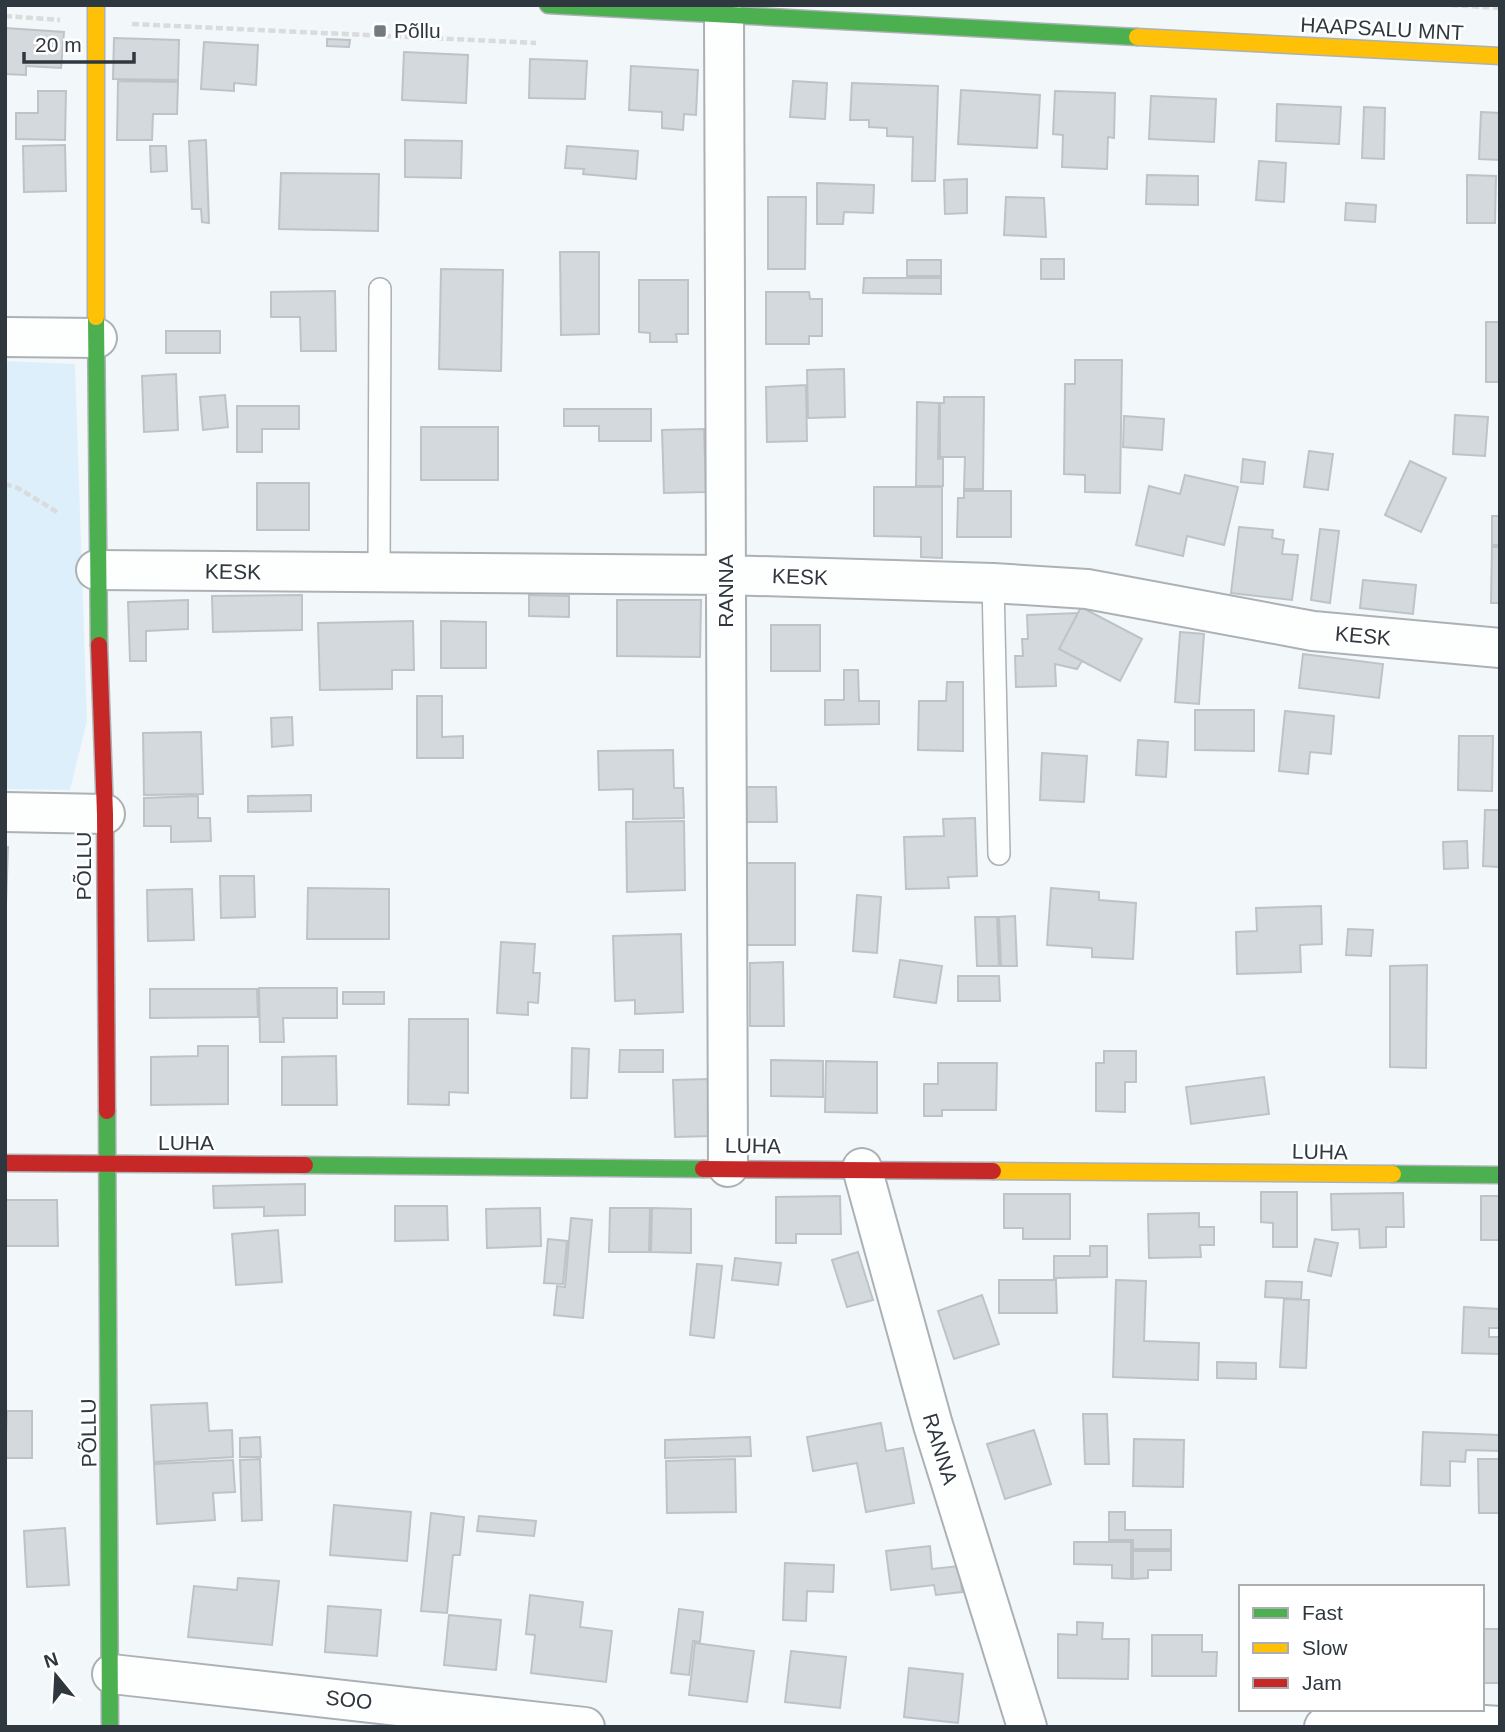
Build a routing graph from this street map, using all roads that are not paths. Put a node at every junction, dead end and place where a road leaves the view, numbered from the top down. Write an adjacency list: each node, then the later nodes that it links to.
1 (96, 5): 7 (street, PÕLLU)
2 (548, 5): 3 (street, HAAPSALU MNT)
3 (724, 16): 4 (street, HAAPSALU MNT); 10 (street, RANNA)
4 (1500, 56)
5 (380, 289): 9 (lane)
6 (5, 337): 7 (street)
7 (97, 338): 8 (street, PÕLLU)
8 (96, 553): 9 (street, KESK); 14 (street, PÕLLU)
9 (379, 574): 10 (street, KESK)
10 (725, 575): 11 (street, KESK); 18 (street, RANNA)
11 (993, 583): 12 (street, KESK); 15 (lane)
12 (1500, 648)
13 (5, 812): 14 (street)
14 (105, 814): 17 (street, PÕLLU)
15 (999, 854)
16 (5, 1163): 17 (street, LUHA)
17 (107, 1164): 18 (street, LUHA); 21 (street, PÕLLU)
18 (728, 1167): 19 (street, LUHA)
19 (862, 1168): 20 (street, LUHA); 25 (street, RANNA)
20 (1500, 1175)
21 (112, 1674): 23 (street, PÕLLU); 24 (street, SOO)
22 (1500, 1726): 26 (street)
23 (110, 1727)
24 (585, 1727)
25 (1027, 1727)
26 (1324, 1727)

